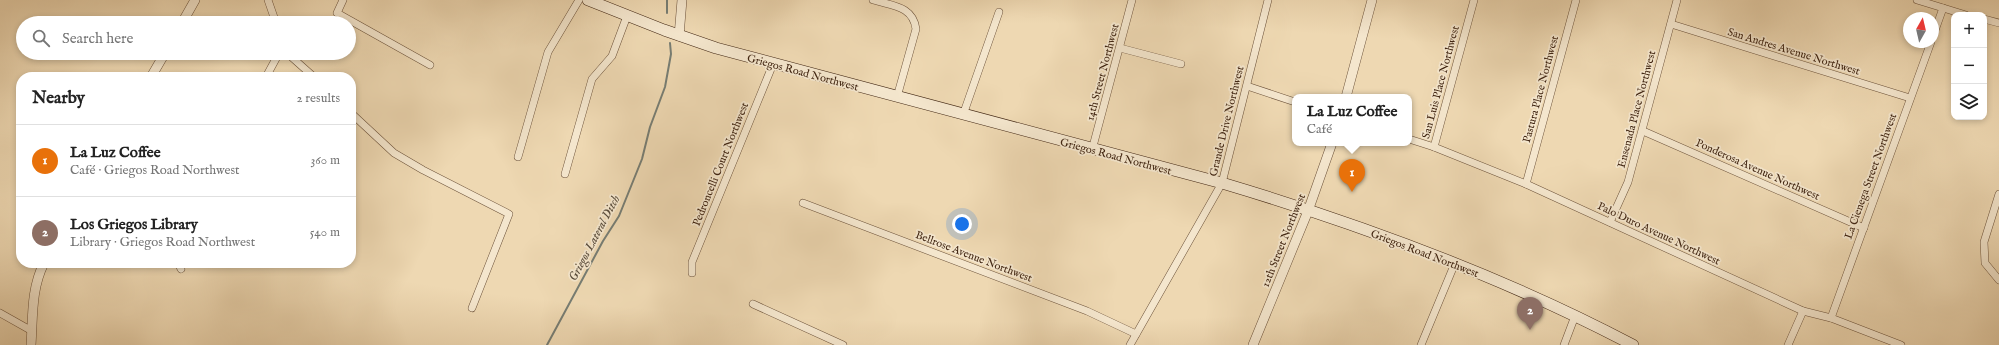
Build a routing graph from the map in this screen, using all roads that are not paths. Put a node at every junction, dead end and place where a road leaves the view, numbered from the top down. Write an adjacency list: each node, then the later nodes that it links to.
1 (195, 0): 18 (street)
2 (268, 0): 19 (street)
3 (343, 0): 20 (street)
4 (579, 0): 51 (street)
5 (588, 0): 21 (main road, Griegos Road Northwest)
6 (682, 0): 27 (street)
7 (873, 0): 41 (street)
8 (1132, 0): 28 (street, 14th Street Northwest)
9 (1268, 0): 39 (street, Grande Drive Northwest)
10 (1372, 0): 40 (street)
11 (1474, 0): 49 (street, San Luis Place Northwest)
12 (1576, 0): 54 (street, Pastura Place Northwest)
13 (1678, 0): 26 (street, Ensenada Place Northwest)
14 (1916, 0): 15 (street)
15 (1943, 8): 17 (street); 22 (street)
16 (999, 12): 44 (street)
17 (1956, 12)
18 (186, 16)
19 (274, 16)
20 (342, 16)
21 (627, 16): 27 (main road, Griegos Road Northwest); 52 (street)
22 (1939, 19)
23 (1987, 20): 24 (street)
24 (1999, 23)
25 (356, 24): 35 (street)
26 (1671, 24): 42 (street, San Andres Avenue Northwest); 46 (street, Ensenada Place Northwest)
27 (679, 36): 33 (main road, Griegos Road Northwest)
28 (1120, 48): 34 (street); 50 (street, 14th Street Northwest)
29 (1929, 48): 42 (street, La Cienega Street Northwest)
30 (161, 60): 36 (street)
31 (275, 60): 37 (street)
32 (295, 60): 38 (street)
33 (773, 64): 41 (main road, Griegos Road Northwest); 62 (street, Pedroncelli Court Northwest)
34 (1181, 64)
35 (430, 65)
36 (154, 72)
37 (269, 72)
38 (308, 72)
39 (1247, 86): 43 (street); 53 (street, Grande Drive Northwest)
40 (1347, 94)
41 (897, 97): 44 (main road, Griegos Road Northwest)
42 (1910, 98): 59 (street, La Cienega Street Northwest)
43 (1292, 101)
44 (963, 115): 50 (main road, Griegos Road Northwest)
45 (356, 118): 65 (street)
46 (1643, 131): 58 (street, Ensenada Place Northwest); 59 (street, Ponderosa Avenue Northwest)
47 (1412, 140): 49 (street, Palo Duro Avenue Northwest)
48 (1331, 146): 57 (street, 12th Street Northwest)
49 (1434, 147): 54 (street, Palo Duro Avenue Northwest)
50 (1092, 150): 53 (main road, Griegos Road Northwest)
51 (518, 157)
52 (565, 174)
53 (1222, 183): 57 (main road, Griegos Road Northwest); 71 (street, Grande Drive Northwest)
54 (1526, 184): 58 (street, Palo Duro Avenue Northwest)
55 (1999, 194): 63 (street)
56 (803, 203): 71 (street, Bellrose Avenue Northwest)
57 (1308, 211): 60 (main road, Griegos Road Northwest); 75 (street, 12th Street Northwest)
58 (1610, 222): 66 (street, Palo Duro Avenue Northwest)
59 (1864, 228): 69 (street, La Cienega Street Northwest)
60 (1455, 263): 68 (main road, Griegos Road Northwest); 76 (street)
61 (42, 268): 70 (street)
62 (692, 273)
63 (1999, 280)
64 (753, 304): 73 (street)
65 (472, 308)
66 (1803, 311): 69 (street, Palo Duro Avenue Northwest); 79 (street)
67 (0, 313): 70 (street)
68 (1575, 316): 77 (street); 78 (main road, Griegos Road Northwest)
69 (1831, 318): 80 (street, Palo Duro Avenue Northwest)
70 (32, 331): 72 (street)
71 (1136, 334): 74 (street, Grande Drive Northwest)
72 (33, 344)
73 (844, 345)
74 (1130, 345)
75 (1253, 345)
76 (1421, 345)
77 (1564, 345)
78 (1633, 345)
79 (1788, 345)
80 (1901, 345)

